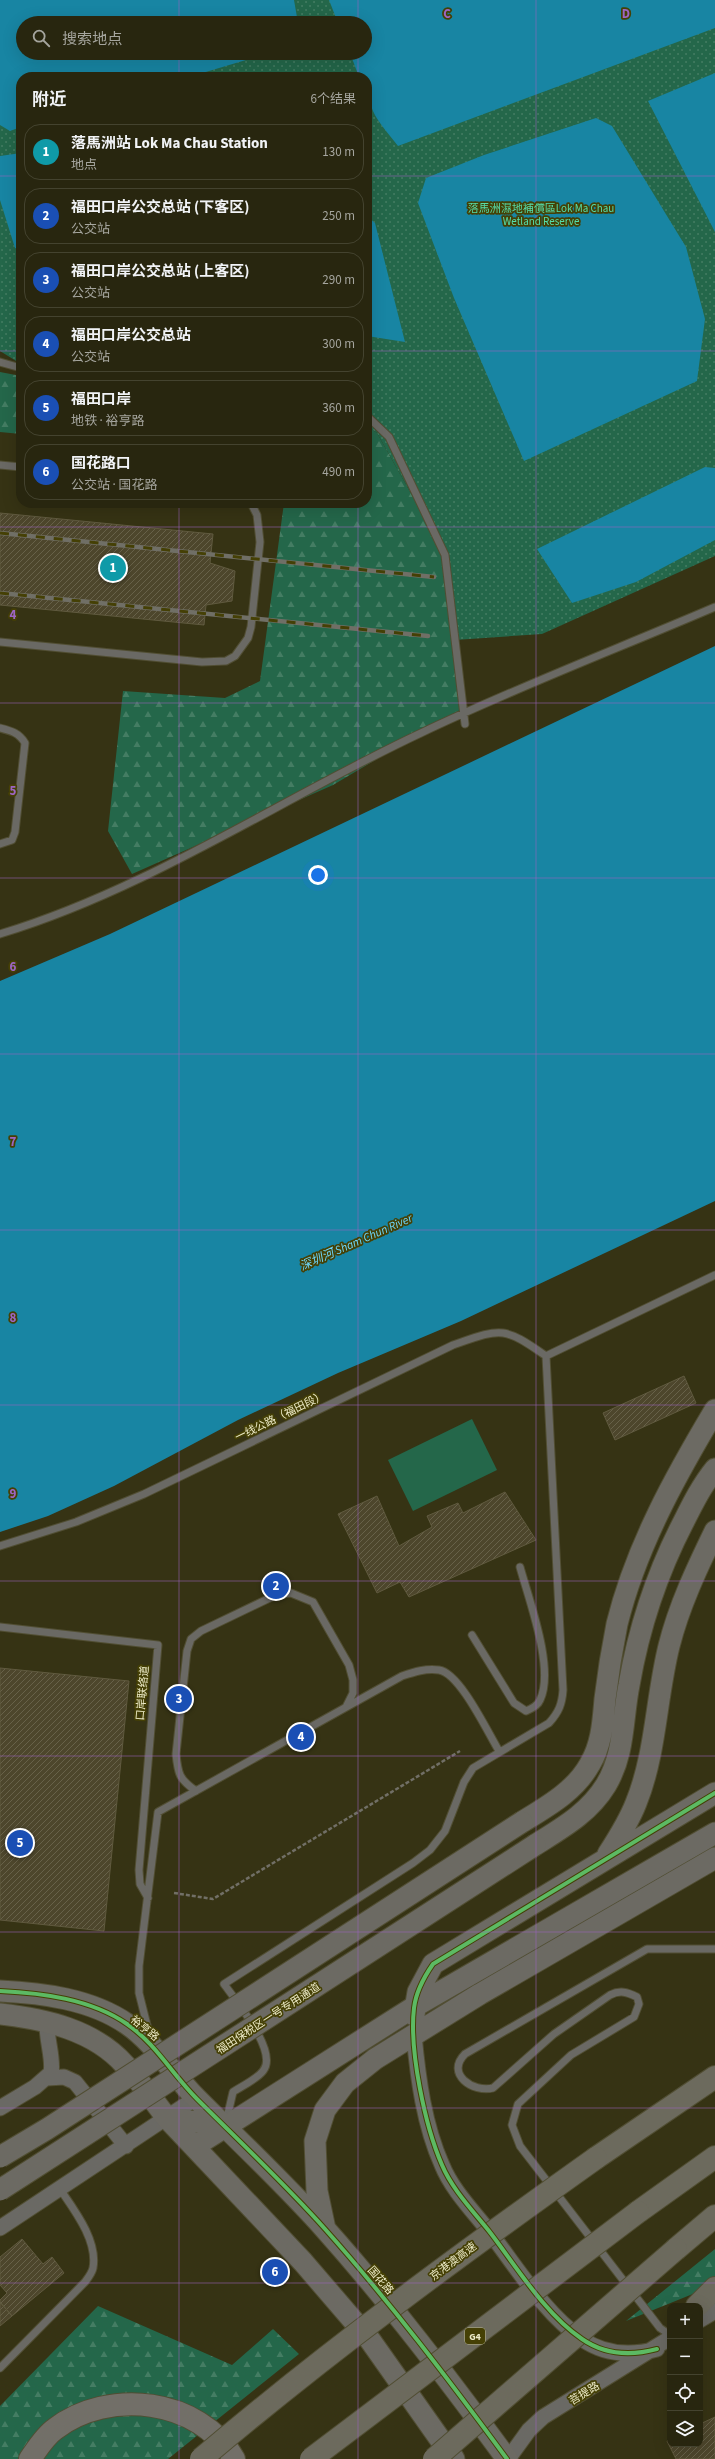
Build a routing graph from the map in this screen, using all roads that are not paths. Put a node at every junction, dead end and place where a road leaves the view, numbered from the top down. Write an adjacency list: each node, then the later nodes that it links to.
1 (0, 362): 2 (lane)
2 (16, 367)
3 (372, 421): 9 (lane)
4 (0, 465): 5 (lane)
5 (16, 467)
6 (254, 508): 8 (lane)
7 (715, 606): 9 (lane)
8 (0, 642)
9 (464, 714): 10 (lane); 13 (lane)
10 (465, 724)
11 (0, 728): 12 (lane)
12 (0, 844)
13 (0, 934)
14 (715, 1275): 15 (lane)
15 (546, 1356): 19 (lane, 一线公路（福田段）); 24 (lane)
16 (715, 1410): 46 (main road, bridge)
17 (715, 1469): 49 (main road, 福田保税区一号专用通道, bridge)
18 (715, 1531): 28 (main road)
19 (0, 1546)
20 (520, 1567): 22 (lane)
21 (0, 1627): 30 (lane, 口岸联络道)
22 (472, 1635)
23 (346, 1708): 24 (lane); 25 (lane); 25 (lane)
24 (499, 1751): 43 (lane)
25 (196, 1791): 30 (lane)
26 (715, 1792): 28 (main road)
27 (715, 1833): 33 (main road)
28 (606, 1858): 33 (main road)
29 (715, 1858): 36 (main road)
30 (148, 1899): 37 (lane)
31 (715, 1949): 57 (lane)
32 (0, 1991): 37 (main road, 裕亨路)
33 (414, 2007): 36 (main road); 43 (main road)
34 (0, 2014): 35 (main road)
35 (47, 2022): 39 (street); 42 (main road)
36 (414, 2035): 52 (main road); 59 (street)
37 (152, 2044): 40 (main road, 裕亨路)
38 (715, 2077): 62 (highway, 京港澳高速, bridge)
39 (47, 2078): 41 (street); 44 (street)
40 (196, 2098): 42 (street); 43 (main road, 裕亨路)
41 (0, 2108)
42 (167, 2118): 43 (main road); 44 (street); 45 (main road)
43 (225, 2126): 45 (main road); 52 (main road, 国花路)
44 (126, 2146): 48 (street)
45 (195, 2146): 66 (main road)
46 (0, 2157)
47 (715, 2157): 64 (highway, G4, bridge)
48 (60, 2189): 51 (street); 60 (lane)
49 (0, 2190)
50 (715, 2216): 65 (highway, bridge)
51 (1, 2225)
52 (325, 2229): 67 (main road, 国花路)
53 (715, 2288): 54 (highway)
54 (700, 2303)
55 (715, 2311): 56 (street)
56 (703, 2318)
57 (667, 2333)
58 (669, 2339): 59 (street, 菩提路)
59 (657, 2349): 67 (street, 菩提路)
60 (0, 2368)
61 (30, 2459): 63 (main road)
62 (201, 2459)
63 (234, 2459)
64 (311, 2459)
65 (434, 2459)
66 (454, 2459)
67 (507, 2459)

